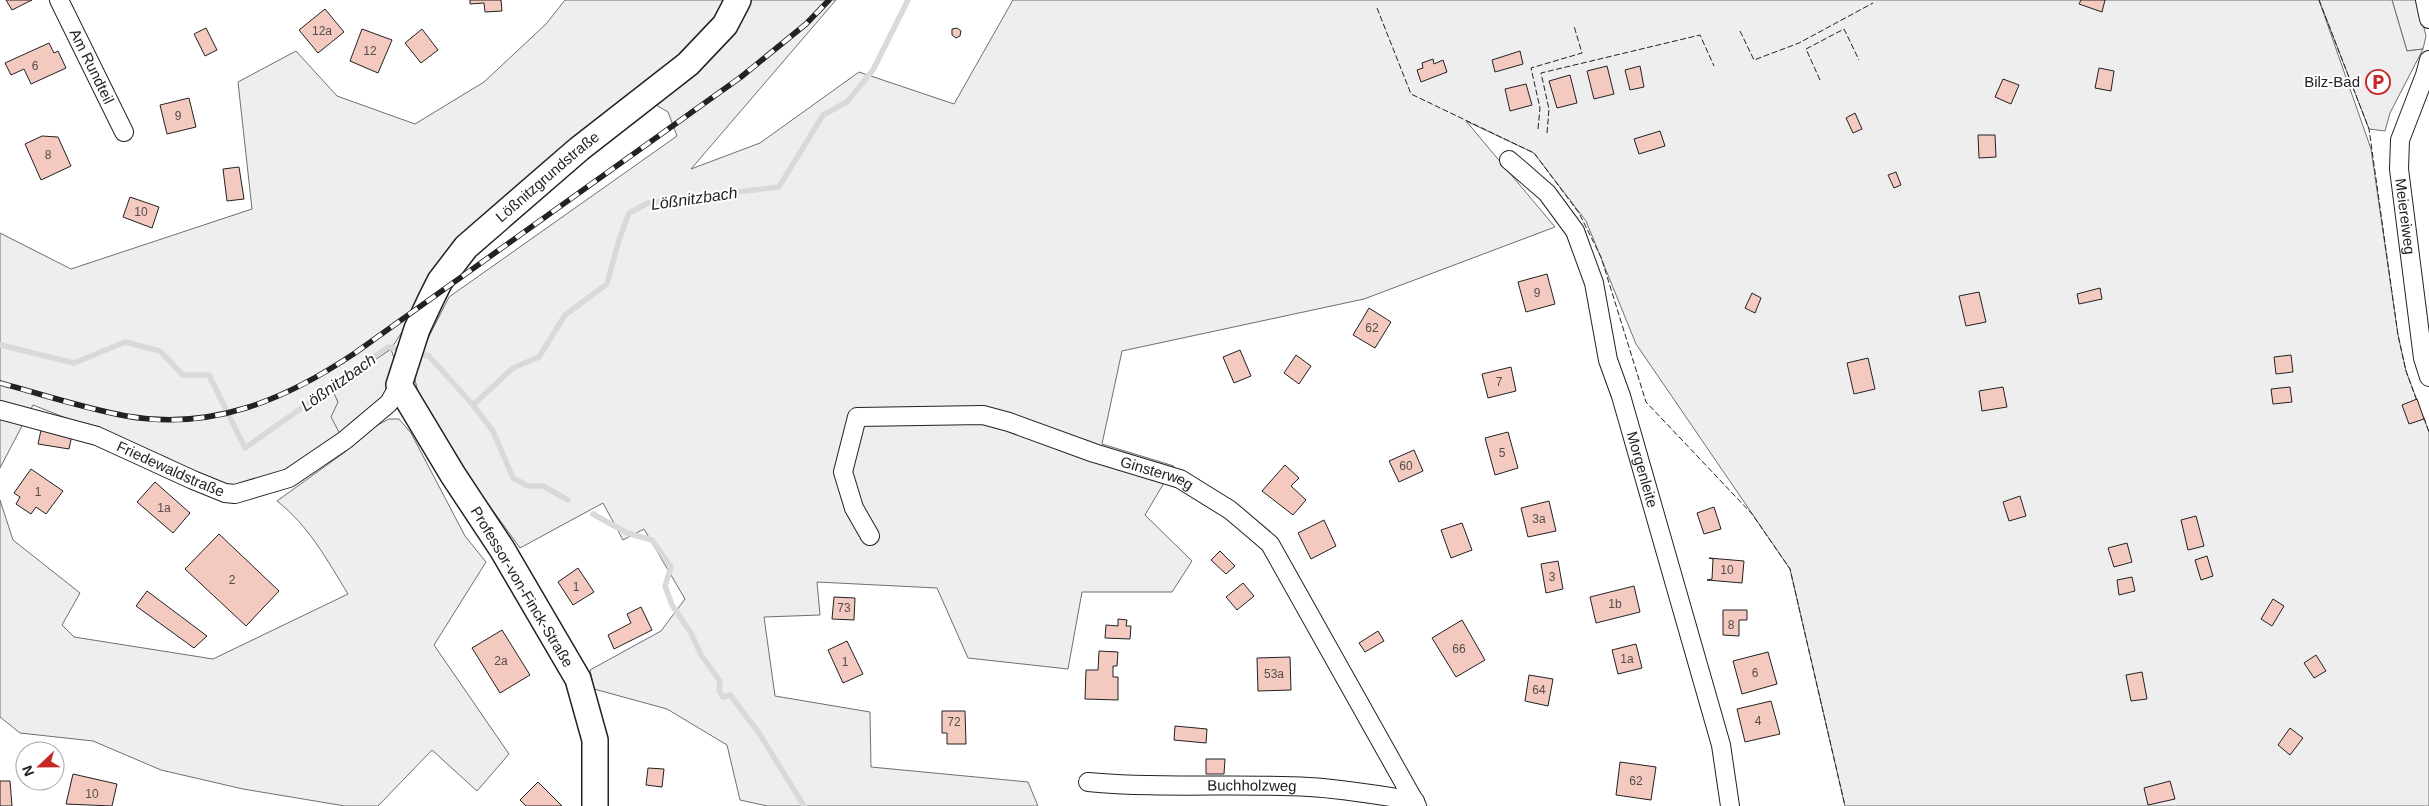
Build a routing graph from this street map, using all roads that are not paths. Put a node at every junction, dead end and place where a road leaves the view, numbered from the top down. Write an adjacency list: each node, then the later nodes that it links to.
1 (59, 0): 6 (street, Am Rundteil)
2 (738, 0): 9 (street, Lößnitzgrundstraße)
3 (2425, 0): 4 (street)
4 (2429, 19)
5 (2429, 61): 8 (street, Meiereiweg)
6 (124, 132)
7 (1509, 160): 15 (street, Morgenleite)
8 (2429, 376)
9 (399, 385): 10 (street, Friedewaldstraße); 14 (street, Professor-von-Finck-Straße)
10 (0, 410)
11 (870, 536): 13 (street, Ginsterweg)
12 (1088, 782): 13 (street, Buchholzweg)
13 (1416, 804)
14 (595, 806)
15 (1730, 806)

